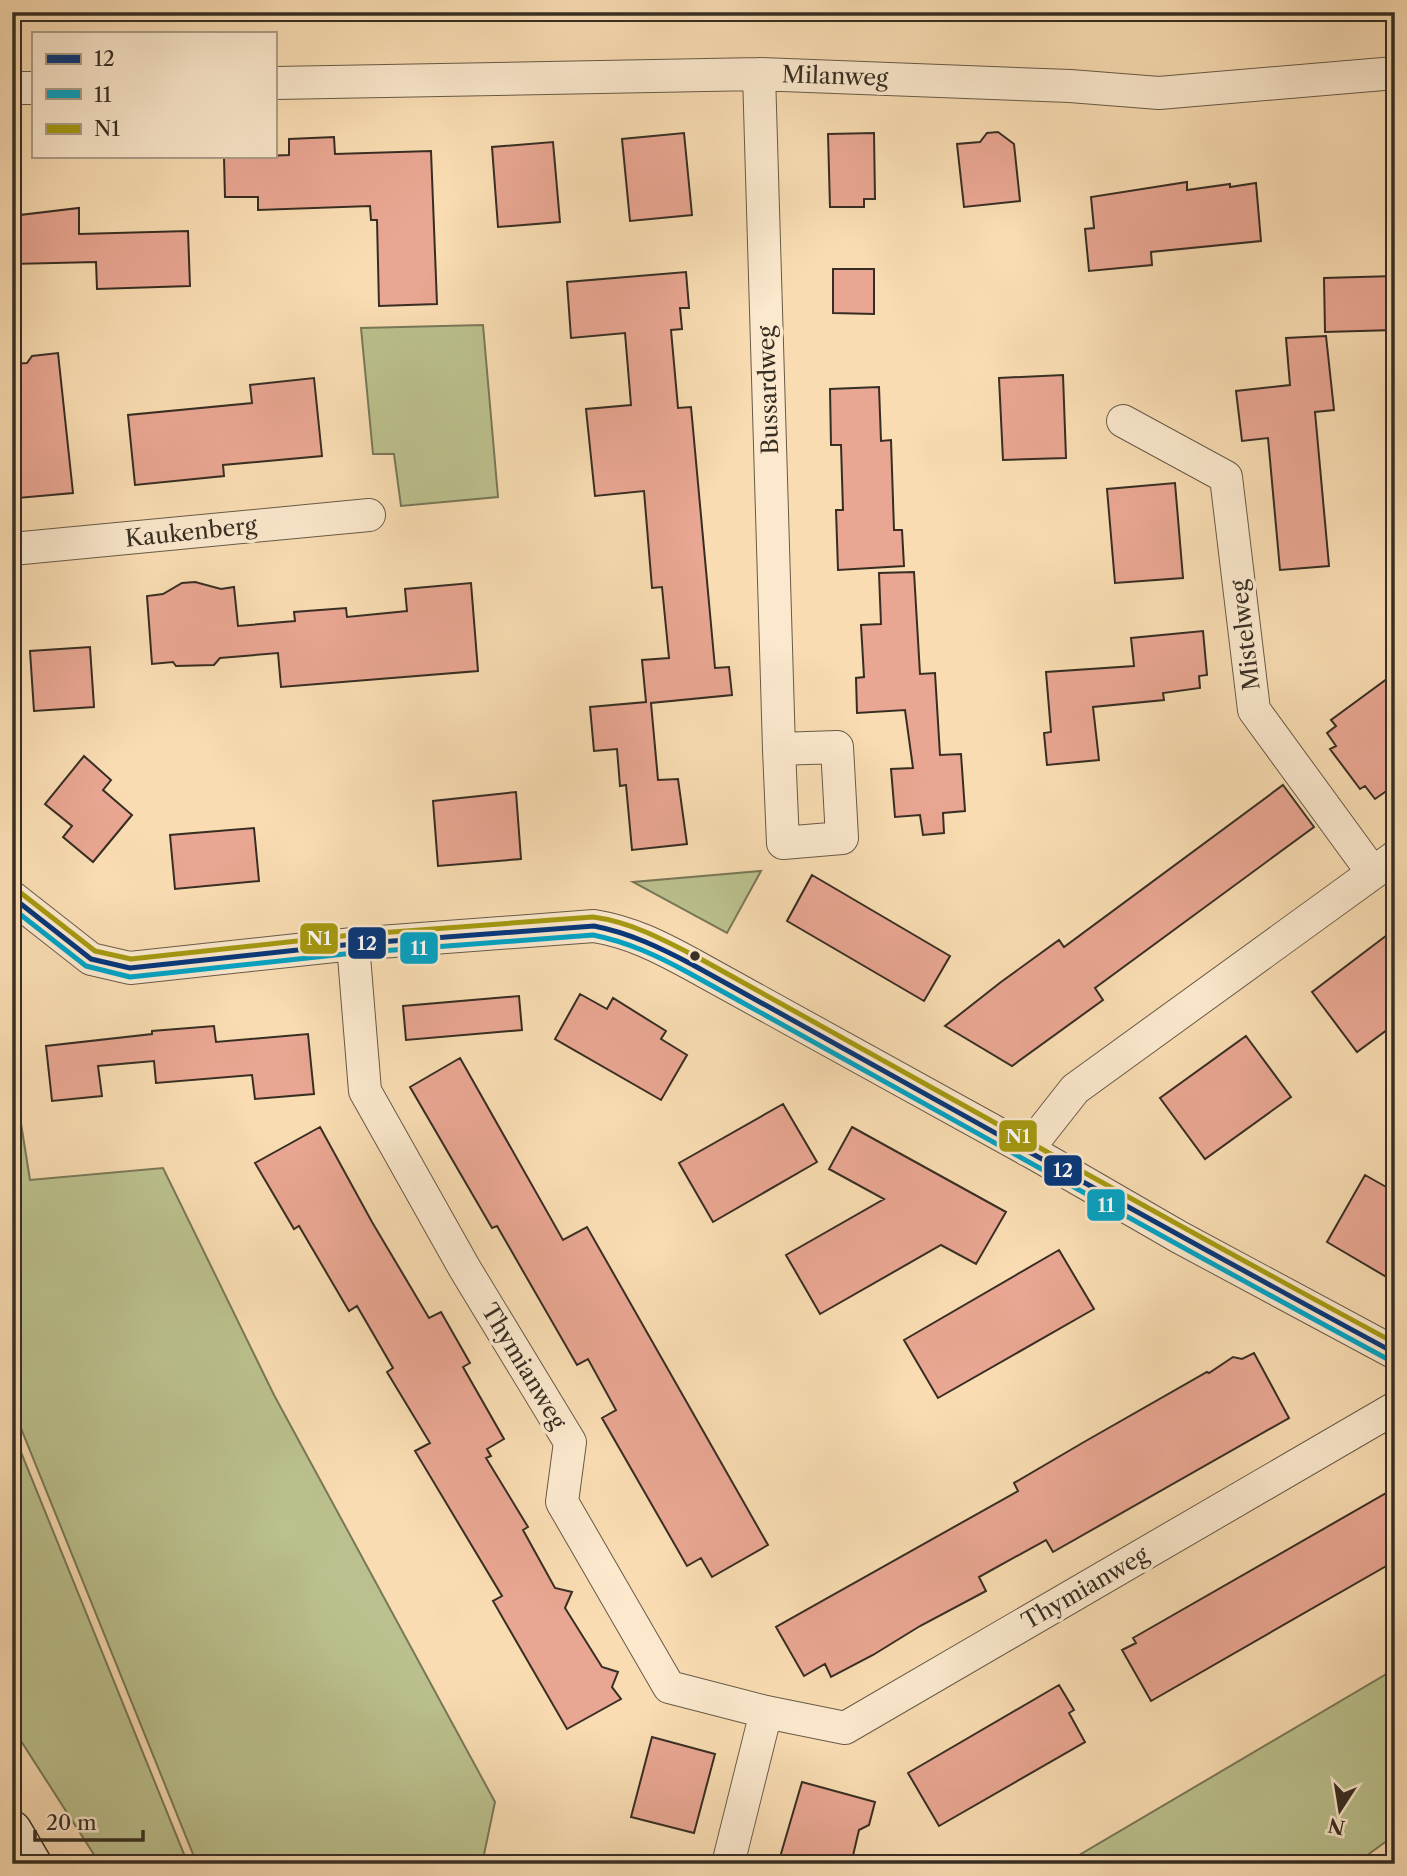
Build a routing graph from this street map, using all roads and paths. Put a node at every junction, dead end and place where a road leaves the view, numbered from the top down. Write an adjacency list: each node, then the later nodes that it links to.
1 (759, 74): 2 (street, Milanweg); 3 (street, Milanweg); 9 (street, Bussardweg)
2 (1395, 74)
3 (276, 83)
4 (12, 88): 5 (street)
5 (32, 88)
6 (1122, 421): 10 (street, Mistelweg)
7 (369, 515): 8 (street, Kaukenberg)
8 (12, 549)
9 (779, 749)
10 (1384, 865): 13 (street, Mistelweg)
11 (12, 897): 12 (street)
12 (353, 944): 13 (street); 16 (street, Thymianweg)
13 (1027, 1150): 14 (street)
14 (1395, 1353)
15 (1395, 1408): 16 (street, Thymianweg)
16 (766, 1712): 19 (street)
17 (12, 1830): 18 (main road)
18 (32, 1864)
19 (728, 1864)

